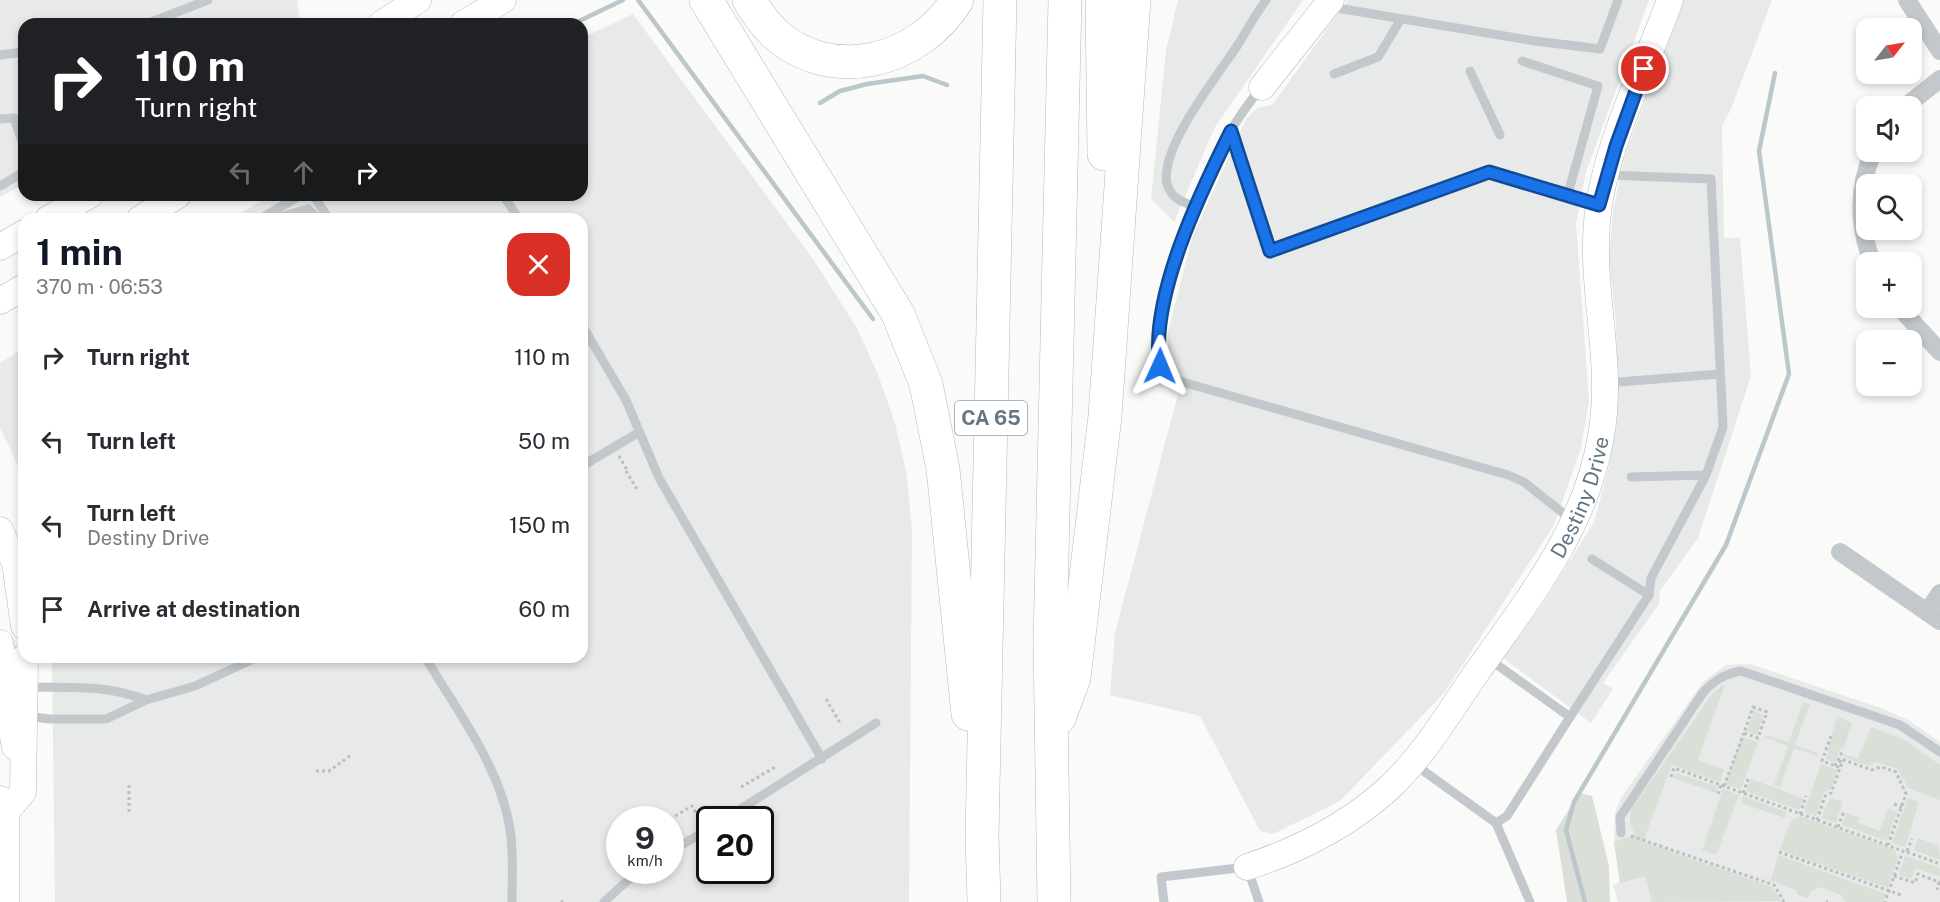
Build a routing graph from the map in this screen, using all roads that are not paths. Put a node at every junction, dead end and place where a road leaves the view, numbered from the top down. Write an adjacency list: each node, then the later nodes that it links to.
1 (208, 0): 16 (lane)
2 (418, 0): 17 (street)
3 (503, 0): 18 (street)
4 (706, 0): 90 (highway)
5 (749, 0): 6 (highway)
6 (957, 0)
7 (1000, 0): 90 (highway, CA 65)
8 (1065, 0): 82 (highway, CA 65)
9 (1102, 0): 53 (highway)
10 (1134, 0): 53 (highway)
11 (1266, 0): 44 (lane)
12 (1618, 0): 19 (lane)
13 (1670, 0): 36 (street, Destiny Drive)
14 (1907, 0): 20 (street)
15 (1329, 3): 19 (lane); 27 (street)
16 (162, 18)
17 (390, 18)
18 (473, 18)
19 (1401, 19): 25 (lane)
20 (1940, 51)
21 (18, 53): 22 (lane)
22 (0, 55)
23 (1522, 61): 39 (lane)
24 (1470, 70): 34 (lane)
25 (1334, 74)
26 (1940, 79): 28 (street)
27 (1262, 87): 33 (lane)
28 (1919, 96)
29 (18, 116): 30 (lane)
30 (14, 118): 31 (lane); 32 (lane)
31 (0, 119)
32 (18, 130)
33 (1231, 131): 39 (lane); 44 (lane)
34 (1500, 135)
35 (1870, 162): 52 (street)
36 (1606, 175): 43 (street, Destiny Drive); 57 (lane)
37 (18, 176): 38 (lane)
38 (0, 186)
39 (1567, 197): 43 (lane)
40 (80, 201): 46 (street)
41 (169, 201): 45 (street)
42 (291, 201): 47 (lane)
43 (1599, 205): 58 (street, Destiny Drive)
44 (1194, 206): 63 (lane)
45 (153, 211)
46 (58, 213)
47 (270, 213)
48 (294, 213): 49 (lane)
49 (312, 213)
50 (18, 236): 51 (street)
51 (0, 247)
52 (1868, 252)
53 (1113, 303): 82 (highway)
54 (1909, 318): 56 (street)
55 (588, 335): 59 (lane)
56 (1940, 352)
57 (1720, 374): 58 (lane); 61 (lane)
58 (1606, 383): 63 (street, Destiny Drive)
59 (638, 433): 60 (lane); 84 (lane)
60 (588, 462)
61 (1706, 475): 62 (lane); 69 (lane)
62 (1631, 477)
63 (1574, 522): 72 (street, Destiny Drive)
64 (0, 530): 67 (street)
65 (1840, 552): 70 (street)
66 (1592, 559): 69 (lane)
67 (18, 584)
68 (1940, 593): 70 (street)
69 (1649, 595): 80 (lane)
70 (1933, 616)
71 (0, 643): 79 (street)
72 (1487, 658): 80 (lane); 85 (street, Destiny Drive)
73 (25, 663): 76 (street)
74 (245, 663): 77 (lane)
75 (429, 663): 94 (lane)
76 (24, 687): 77 (lane); 79 (street)
77 (146, 700): 79 (lane)
78 (0, 704): 86 (street)
79 (24, 715): 86 (street)
80 (1570, 717): 88 (lane)
81 (876, 723): 84 (lane)
82 (1051, 739): 97 (highway, CA 65)
83 (1940, 752): 89 (lane)
84 (822, 759): 87 (lane)
85 (1412, 762): 88 (lane); 91 (street, Destiny Drive)
86 (10, 801): 93 (street)
87 (746, 806)
88 (1496, 822): 100 (lane)
89 (1621, 833)
90 (982, 835): 96 (highway, CA 65)
91 (1246, 867): 98 (lane); 99 (lane)
92 (624, 884): 95 (lane)
93 (6, 902)
94 (512, 902)
95 (604, 902)
96 (984, 902)
97 (1054, 902)
98 (1164, 902)
99 (1259, 902)
100 (1530, 902)

